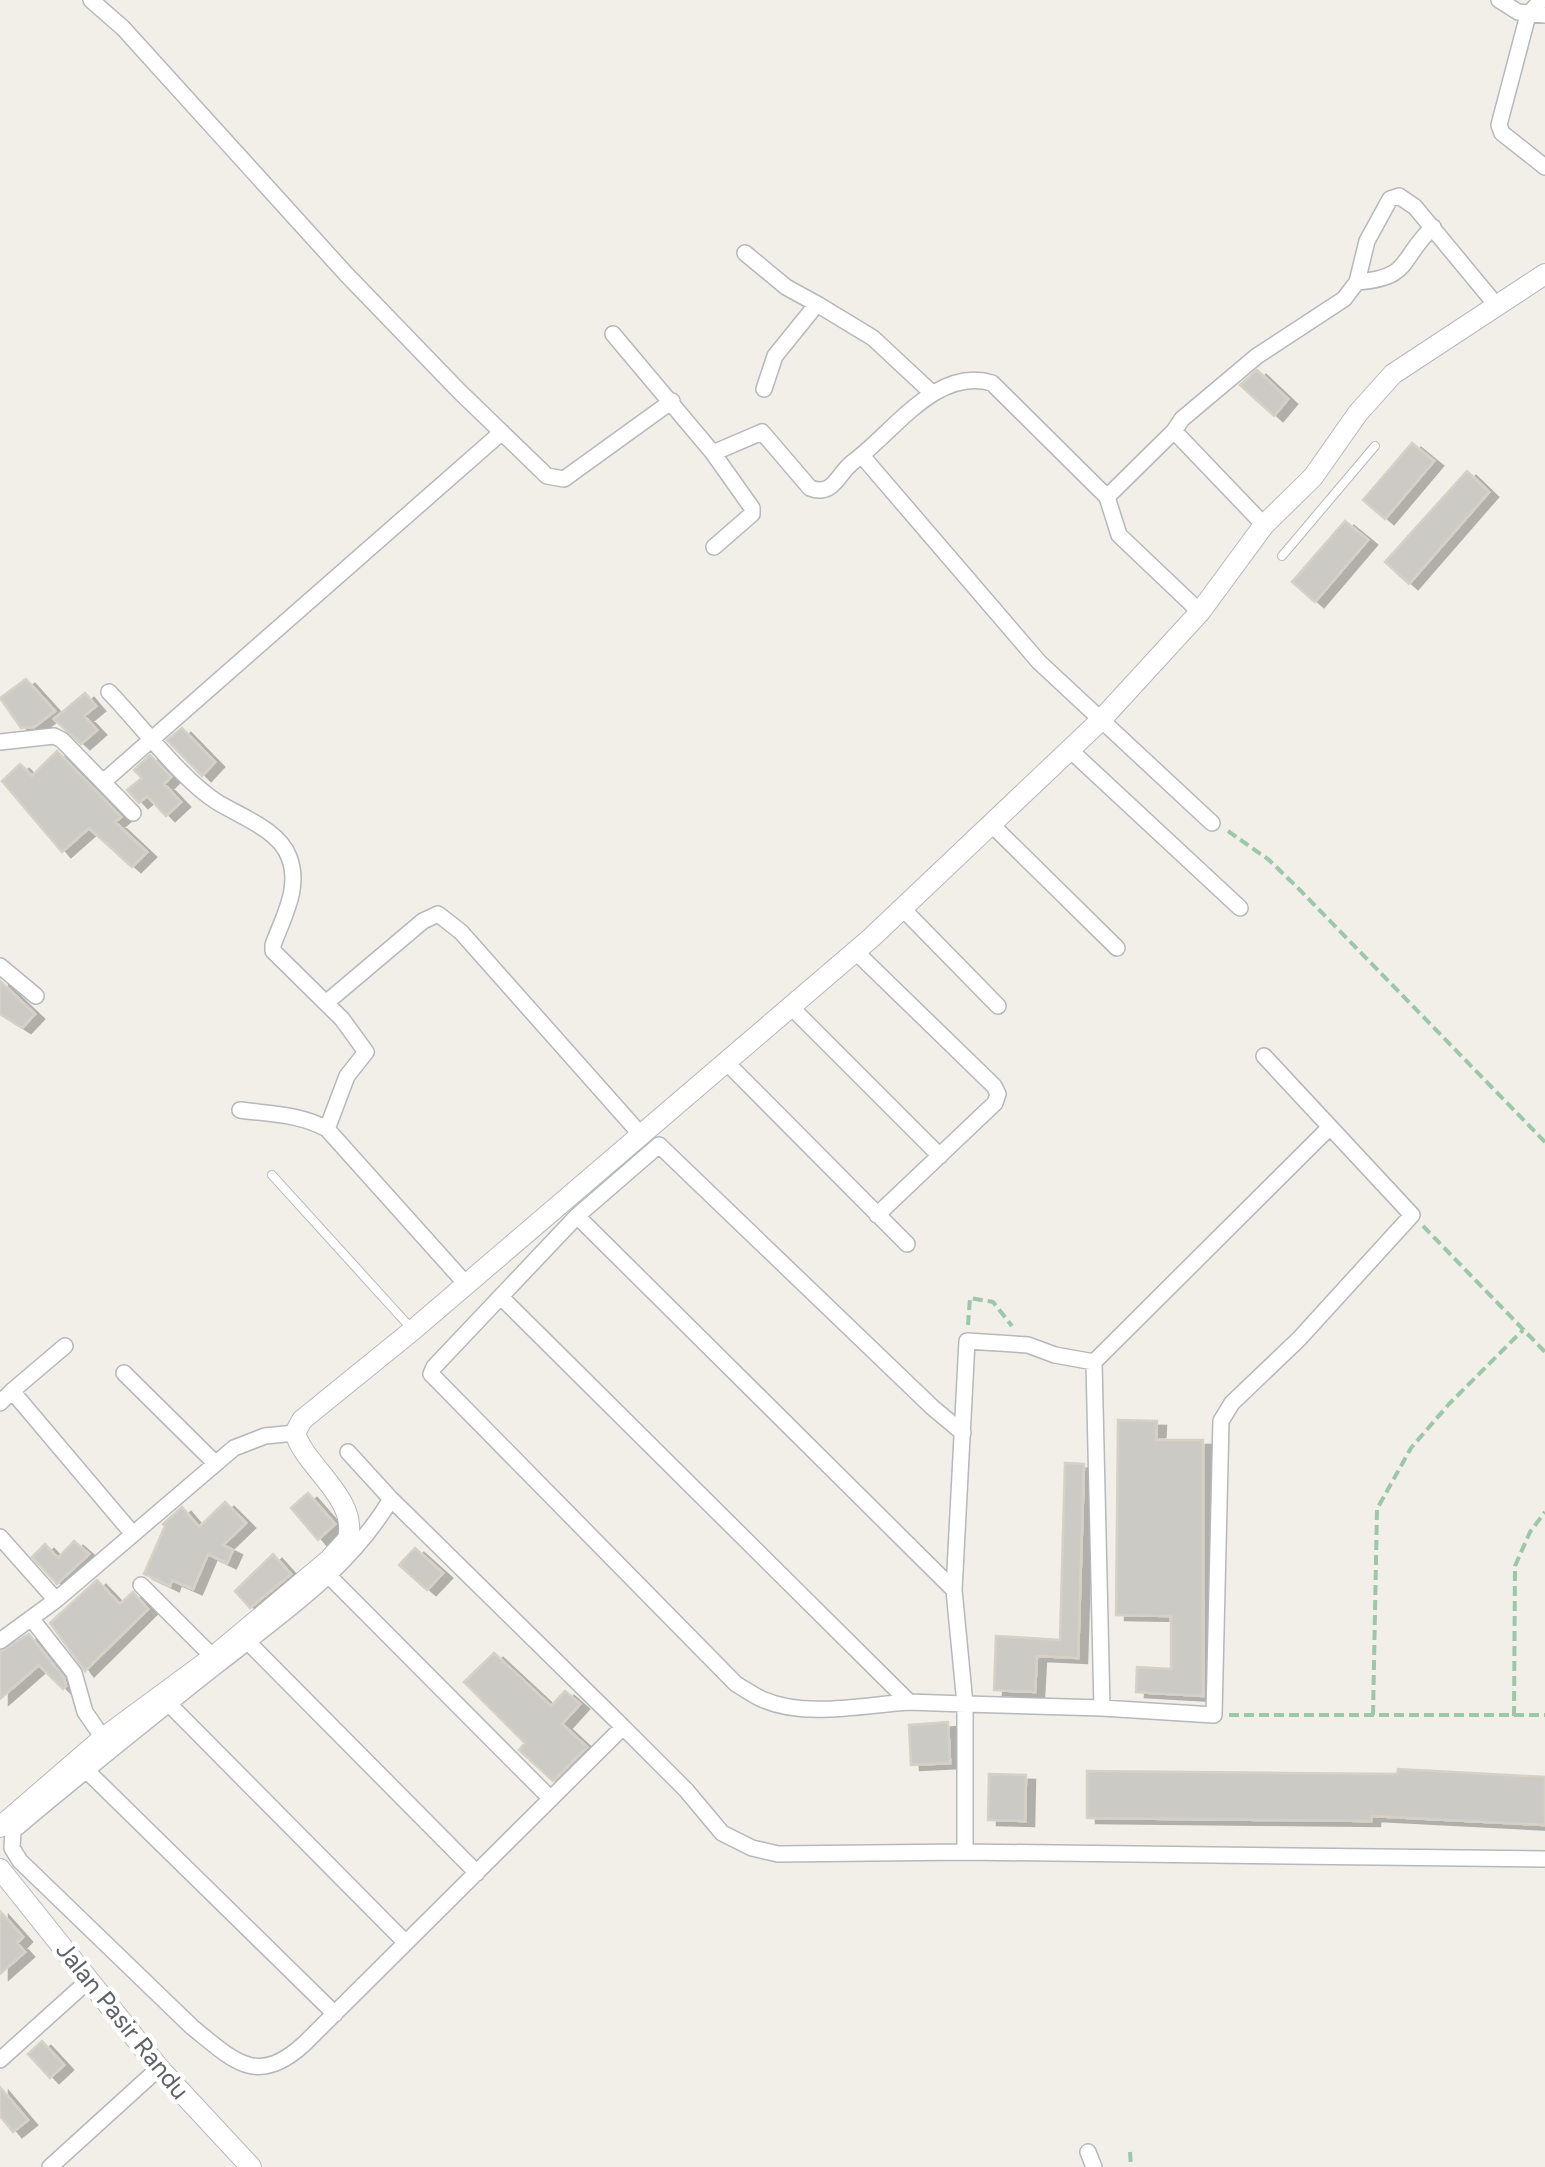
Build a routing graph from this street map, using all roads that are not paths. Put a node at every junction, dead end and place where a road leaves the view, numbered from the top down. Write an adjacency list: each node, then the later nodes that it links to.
1 (91, 0): 17 (street)
2 (1499, 0): 4 (street)
3 (1542, 0): 4 (street)
4 (1537, 15): 5 (street)
5 (1545, 166)
6 (1433, 227): 9 (street); 9 (street); 11 (street)
7 (745, 253): 10 (street)
8 (1545, 274): 11 (street)
9 (1357, 282): 16 (street)
10 (817, 304): 13 (street); 14 (street)
11 (1497, 306): 21 (street)
12 (613, 334): 15 (street)
13 (764, 389)
14 (932, 393): 20 (street); 23 (street)
15 (672, 401): 17 (street); 19 (street)
16 (1174, 431): 23 (street); 24 (street)
17 (502, 432): 30 (street)
18 (1376, 446): 22 (lane)
19 (714, 453): 20 (street); 25 (street)
20 (863, 457): 29 (street)
21 (1313, 477): 22 (lane); 24 (street)
22 (1331, 494): 26 (lane)
23 (1107, 496): 27 (street)
24 (1264, 525): 27 (street)
25 (714, 547)
26 (1282, 556)
27 (1200, 612): 29 (street)
28 (109, 692): 30 (street)
29 (1100, 721): 32 (street); 35 (street)
30 (154, 739): 33 (street); 43 (street)
31 (0, 742): 33 (street)
32 (1069, 749): 36 (street); 38 (street)
33 (103, 782): 34 (street)
34 (133, 813)
35 (1212, 823)
36 (992, 825): 37 (street); 39 (street)
37 (902, 908): 40 (street); 45 (street)
38 (1240, 908)
39 (1117, 948)
40 (856, 952): 44 (street); 52 (street)
41 (0, 966): 42 (street)
42 (36, 996)
43 (326, 1002): 50 (street); 51 (street)
44 (790, 1006): 47 (street); 52 (street)
45 (998, 1006)
46 (1264, 1056): 49 (street)
47 (726, 1062): 51 (street); 54 (street)
48 (240, 1110): 50 (street)
49 (1330, 1126): 61 (street); 82 (street)
50 (326, 1129): 57 (street)
51 (642, 1136): 57 (street)
52 (940, 1156): 54 (street)
53 (272, 1175): 59 (lane)
54 (877, 1214): 56 (street)
55 (578, 1216): 58 (street); 65 (street); 73 (street)
56 (907, 1244)
57 (466, 1284): 59 (street)
58 (501, 1296): 79 (street); 79 (street)
59 (413, 1330): 64 (street)
60 (66, 1346): 63 (street)
61 (1094, 1362): 65 (street); 82 (street)
62 (124, 1373): 67 (street)
63 (6, 1398): 69 (street)
64 (295, 1432): 67 (street); 78 (street)
65 (963, 1433): 73 (street)
66 (348, 1452): 68 (street)
67 (215, 1463): 69 (street)
68 (391, 1500): 71 (street); 83 (street)
69 (132, 1534): 74 (street)
70 (0, 1538): 74 (street)
71 (330, 1578): 77 (street); 86 (street)
72 (140, 1585): 78 (street)
73 (954, 1590): 81 (street)
74 (56, 1600): 75 (street)
75 (31, 1618): 76 (street); 84 (street)
76 (0, 1641)
77 (248, 1642): 80 (street); 91 (street)
78 (213, 1657): 84 (street)
79 (908, 1702): 81 (street)
80 (168, 1704): 85 (street); 92 (street)
81 (965, 1704): 82 (street); 88 (street)
82 (1102, 1708)
83 (623, 1727): 86 (street); 88 (street)
84 (104, 1738): 87 (street)
85 (85, 1769): 94 (street); 94 (street)
86 (550, 1799): 91 (street)
87 (0, 1827)
88 (965, 1852): 89 (street)
89 (1545, 1859)
90 (1, 1872): 93 (street, Jalan Pasir Randu)
91 (476, 1873): 92 (street)
92 (406, 1943): 94 (street)
93 (89, 1980): 95 (street); 96 (street, Jalan Pasir Randu)
94 (335, 2014)
95 (0, 2060)
96 (159, 2068): 97 (street); 98 (street, Jalan Pasir Randu)
97 (50, 2167)
98 (251, 2167)
99 (1085, 2167): 100 (street)
100 (1094, 2167)

